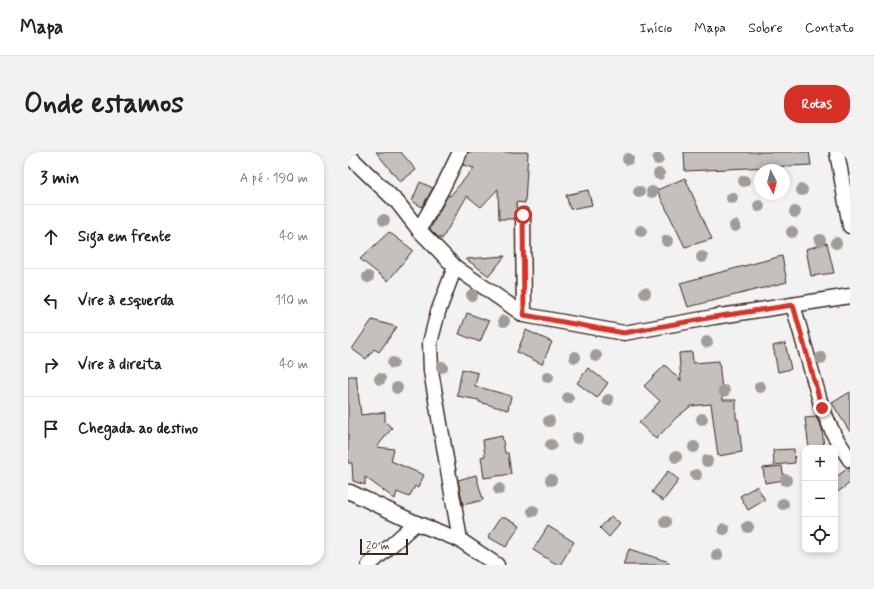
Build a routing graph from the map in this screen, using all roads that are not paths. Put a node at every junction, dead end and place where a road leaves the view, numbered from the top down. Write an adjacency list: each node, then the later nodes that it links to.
1 (460, 152): 6 (street)
2 (837, 152): 5 (street)
3 (348, 155): 6 (street)
4 (523, 215): 10 (street)
5 (850, 226)
6 (419, 230): 7 (street)
7 (455, 267): 10 (street); 14 (street)
8 (850, 296): 9 (street)
9 (793, 305): 10 (street); 11 (street)
10 (524, 315)
11 (850, 460)
12 (348, 492): 13 (street)
13 (416, 523): 14 (street); 15 (street)
14 (460, 540): 16 (street)
15 (369, 565)
16 (497, 565)

